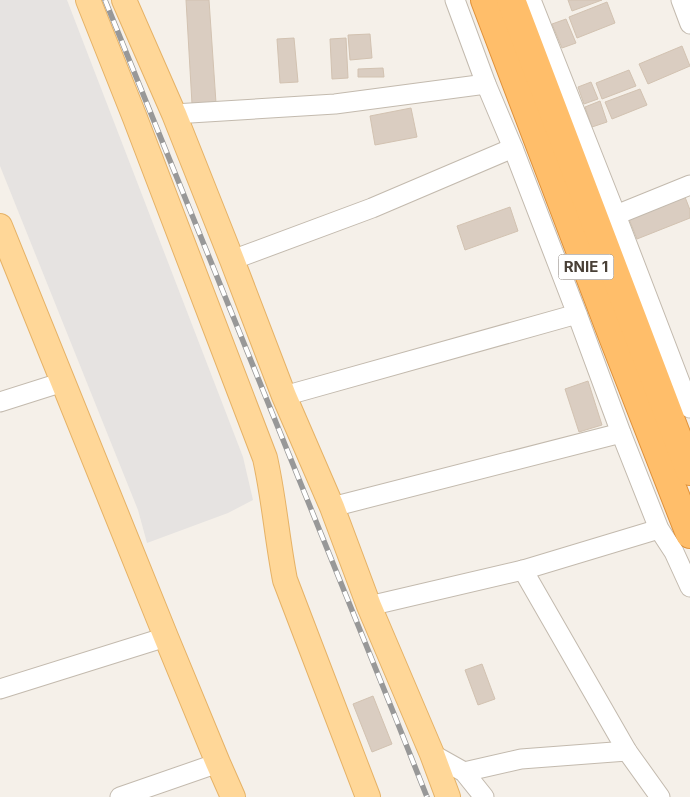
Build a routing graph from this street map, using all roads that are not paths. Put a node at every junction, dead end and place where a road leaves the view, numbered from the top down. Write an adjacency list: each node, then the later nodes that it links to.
1 (88, 0): 38 (main road)
2 (124, 0): 10 (main road)
3 (455, 0): 9 (street)
4 (485, 0): 26 (highway, RNIE 1)
5 (511, 0): 23 (highway, RNIE 1)
6 (531, 0): 13 (street)
7 (681, 0): 8 (street)
8 (690, 24)
9 (486, 84): 10 (street); 11 (street)
10 (174, 114): 16 (main road)
11 (513, 148): 16 (street); 17 (street)
12 (690, 185): 13 (street)
13 (616, 215): 21 (street)
14 (0, 226): 15 (main road)
15 (5, 253): 18 (main road)
16 (232, 260): 19 (main road)
17 (577, 314): 19 (street); 22 (street)
18 (63, 382): 20 (street); 30 (main road)
19 (284, 396): 24 (main road)
20 (0, 402)
21 (690, 408)
22 (621, 433): 24 (street); 25 (street)
23 (690, 471)
24 (332, 507): 29 (main road)
25 (660, 529): 27 (street); 28 (street)
26 (690, 534)
27 (523, 570): 29 (street); 32 (street)
28 (690, 587)
29 (369, 606): 33 (main road)
30 (166, 637): 31 (street); 34 (main road)
31 (0, 689)
32 (628, 751): 35 (street); 41 (street)
33 (432, 754): 35 (street); 39 (main road)
34 (218, 763): 36 (street); 37 (main road)
35 (464, 772): 40 (street)
36 (120, 797)
37 (233, 797)
38 (368, 797)
39 (448, 797)
40 (484, 797)
41 (660, 797)

